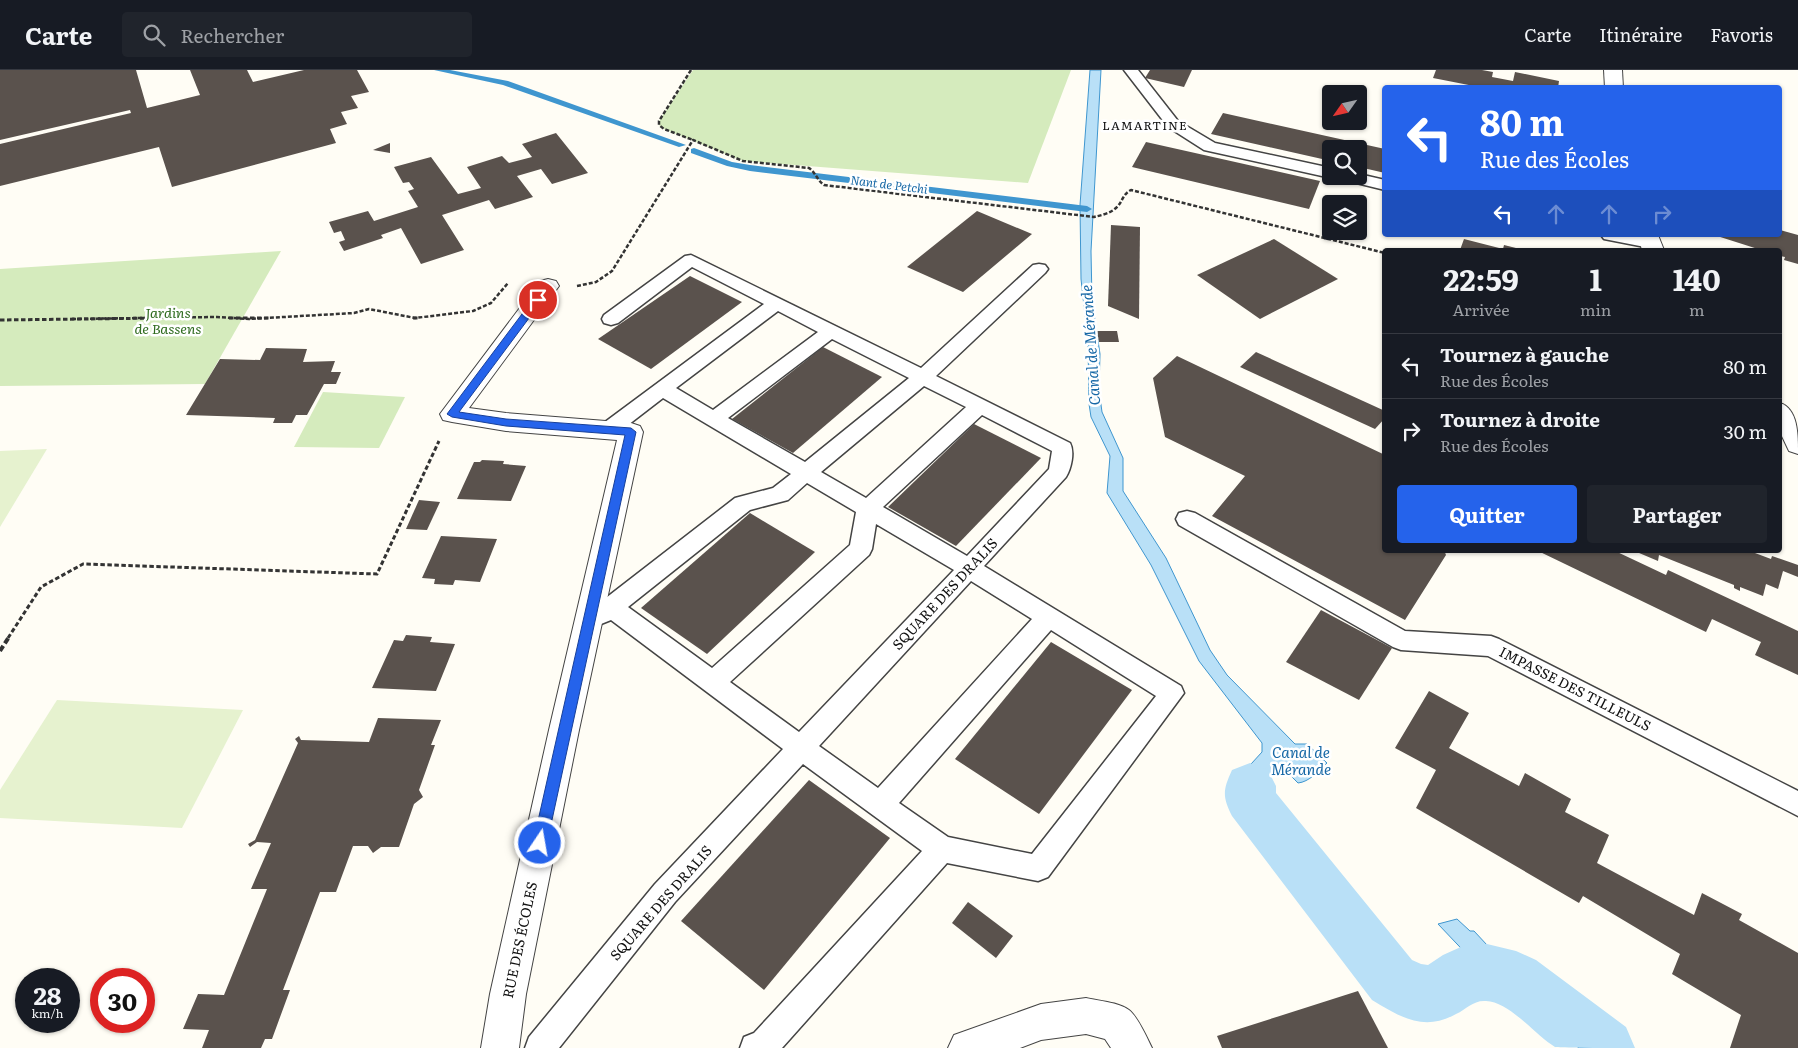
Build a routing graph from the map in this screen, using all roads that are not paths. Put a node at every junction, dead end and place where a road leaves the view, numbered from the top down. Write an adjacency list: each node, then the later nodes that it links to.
1 (1131, 70): 4 (lane)
2 (1613, 70): 3 (street)
3 (1614, 85)
4 (1322, 171)
5 (1367, 181): 6 (lane)
6 (1382, 184)
7 (1620, 237): 8 (lane)
8 (1650, 243)
9 (1039, 269): 14 (lane)
10 (548, 286): 19 (street, RUE DES ÉCOLES)
11 (777, 303): 12 (lane, SQUARE DES DRALIS); 13 (lane, SQUARE DES DRALIS); 15 (lane)
12 (611, 319)
13 (831, 331): 14 (lane, SQUARE DES DRALIS); 18 (lane)
14 (923, 377): 16 (lane, SQUARE DES DRALIS); 21 (lane)
15 (662, 388): 18 (lane); 19 (lane)
16 (980, 406): 22 (lane); 24 (lane, SQUARE DES DRALIS)
17 (1782, 414): 20 (street)
18 (714, 419): 21 (lane)
19 (608, 430): 27 (street, RUE DES ÉCOLES)
20 (1798, 445)
21 (805, 473): 22 (lane); 25 (lane)
22 (867, 509): 24 (lane); 28 (lane)
23 (1187, 519): 30 (lane, IMPASSE DES TILLEULS)
24 (968, 568): 26 (lane); 29 (lane, SQUARE DES DRALIS)
25 (611, 607): 27 (lane); 28 (lane)
26 (1048, 617): 31 (lane); 32 (lane)
27 (588, 626): 33 (street, RUE DES ÉCOLES)
28 (713, 682): 29 (lane)
29 (801, 748): 31 (lane); 34 (lane, SQUARE DES DRALIS)
30 (1798, 804)
31 (880, 805): 32 (lane)
32 (942, 849): 35 (lane)
33 (500, 1048)
34 (540, 1048)
35 (755, 1048)
36 (967, 1048): 37 (street)
37 (1133, 1048)

